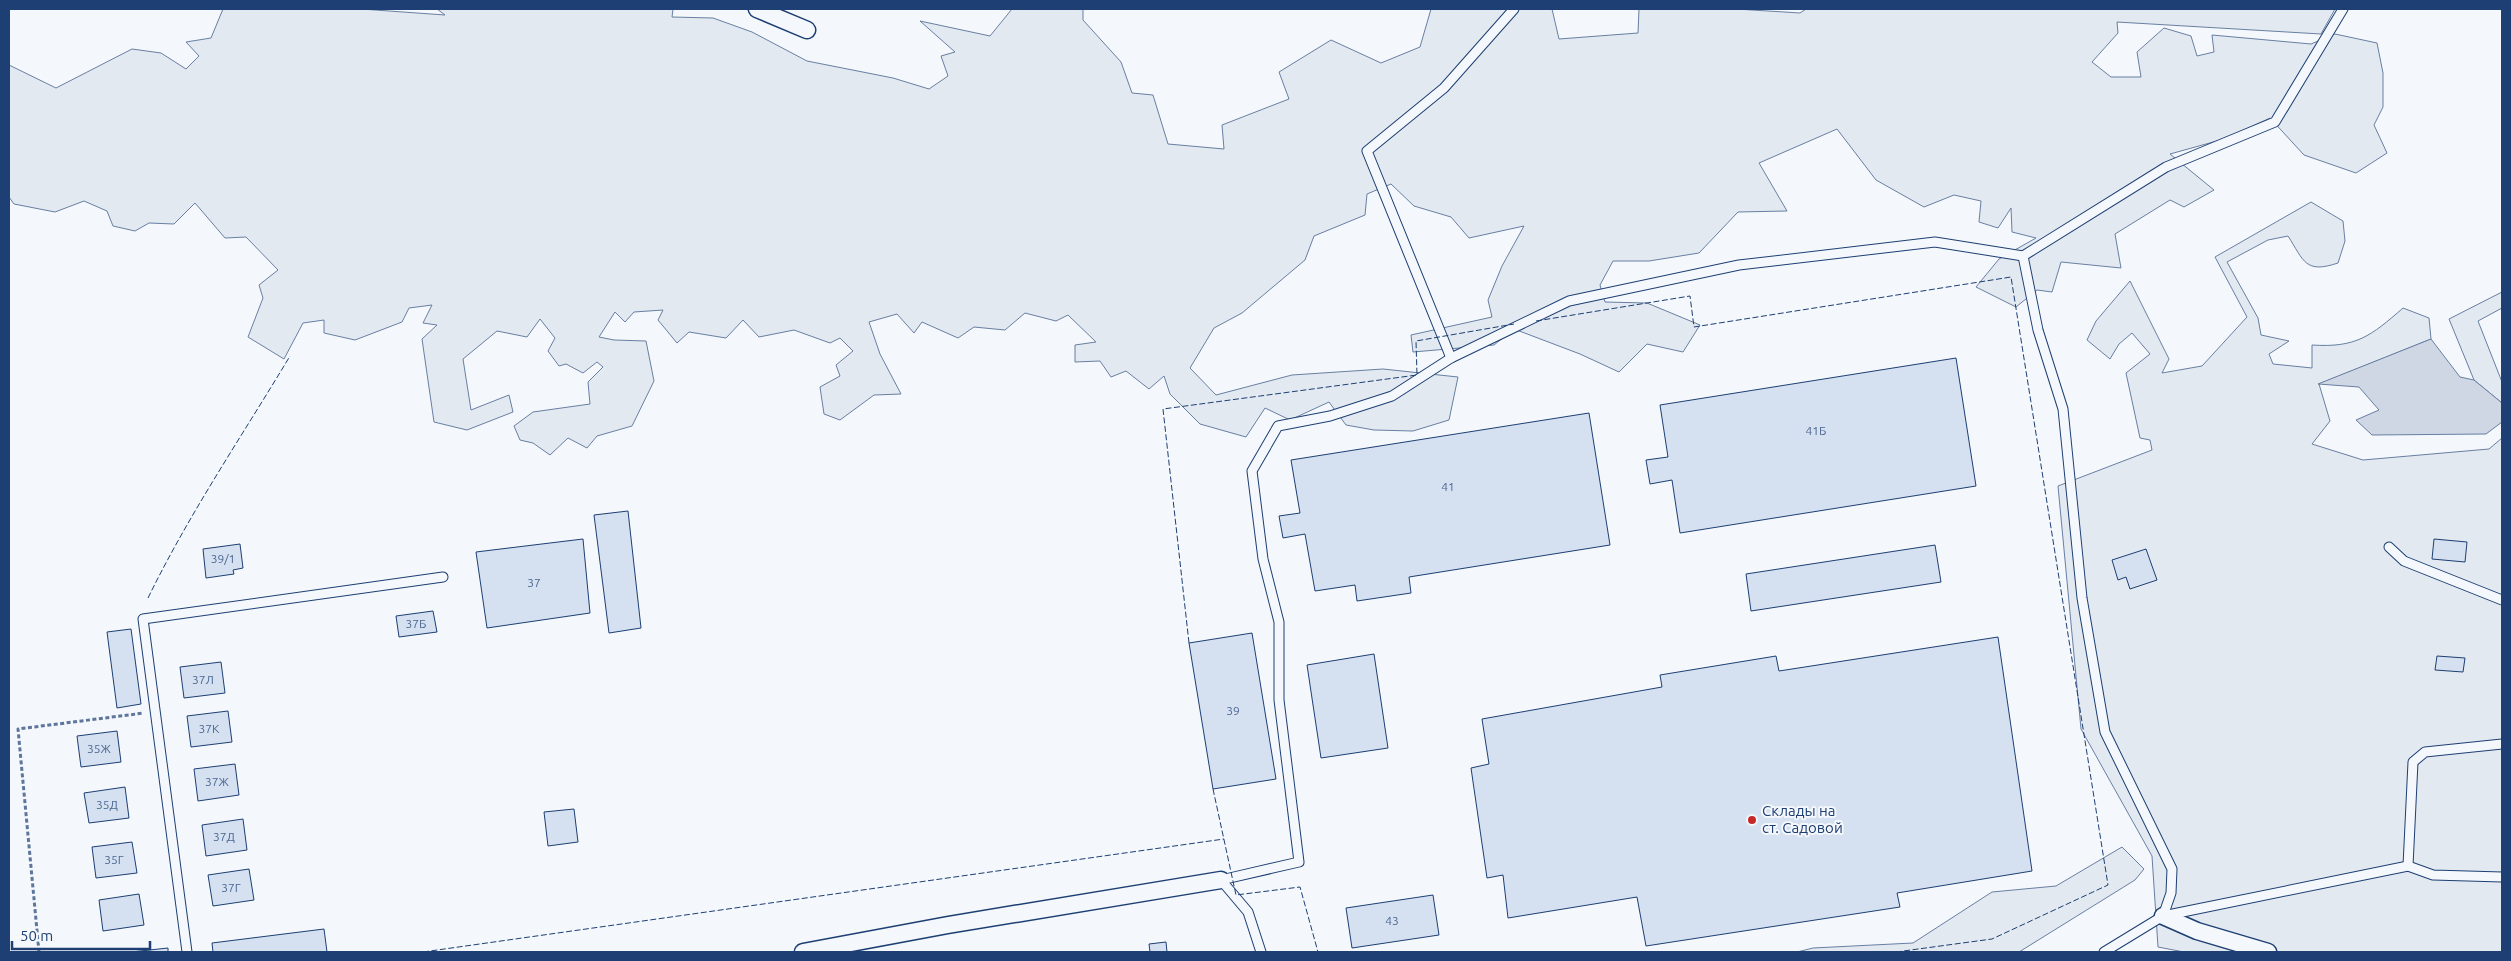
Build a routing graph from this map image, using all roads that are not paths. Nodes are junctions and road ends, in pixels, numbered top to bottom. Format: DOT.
graph roads {
  1 [pos="757,9"];
  2 [pos="1514,9"];
  3 [pos="2343,9"];
  4 [pos="807,30"];
  5 [pos="2023,256"];
  6 [pos="1451,358"];
  7 [pos="2388,547"];
  8 [pos="443,577"];
  9 [pos="2502,600"];
  10 [pos="2502,744"];
  11 [pos="2408,866"];
  12 [pos="2502,877"];
  13 [pos="1221,880"];
  14 [pos="2163,916"];
  15 [pos="187,952"];
  16 [pos="803,952"];
  17 [pos="1261,952"];
  18 [pos="2104,952"];
  19 [pos="2268,952"];
  1 -- 4 [label="street"];
  2 -- 6 [label="lane"];
  3 -- 5 [label="lane"];
  5 -- 6 [label="lane"];
  5 -- 14 [label="lane"];
  6 -- 13 [label="lane"];
  7 -- 9 [label="lane"];
  8 -- 15 [label="lane"];
  10 -- 11 [label="lane"];
  11 -- 12 [label="lane"];
  11 -- 14 [label="lane"];
  13 -- 16 [label="street"];
  13 -- 17 [label="lane"];
  14 -- 18 [label="lane"];
  14 -- 19 [label="street"];
}
